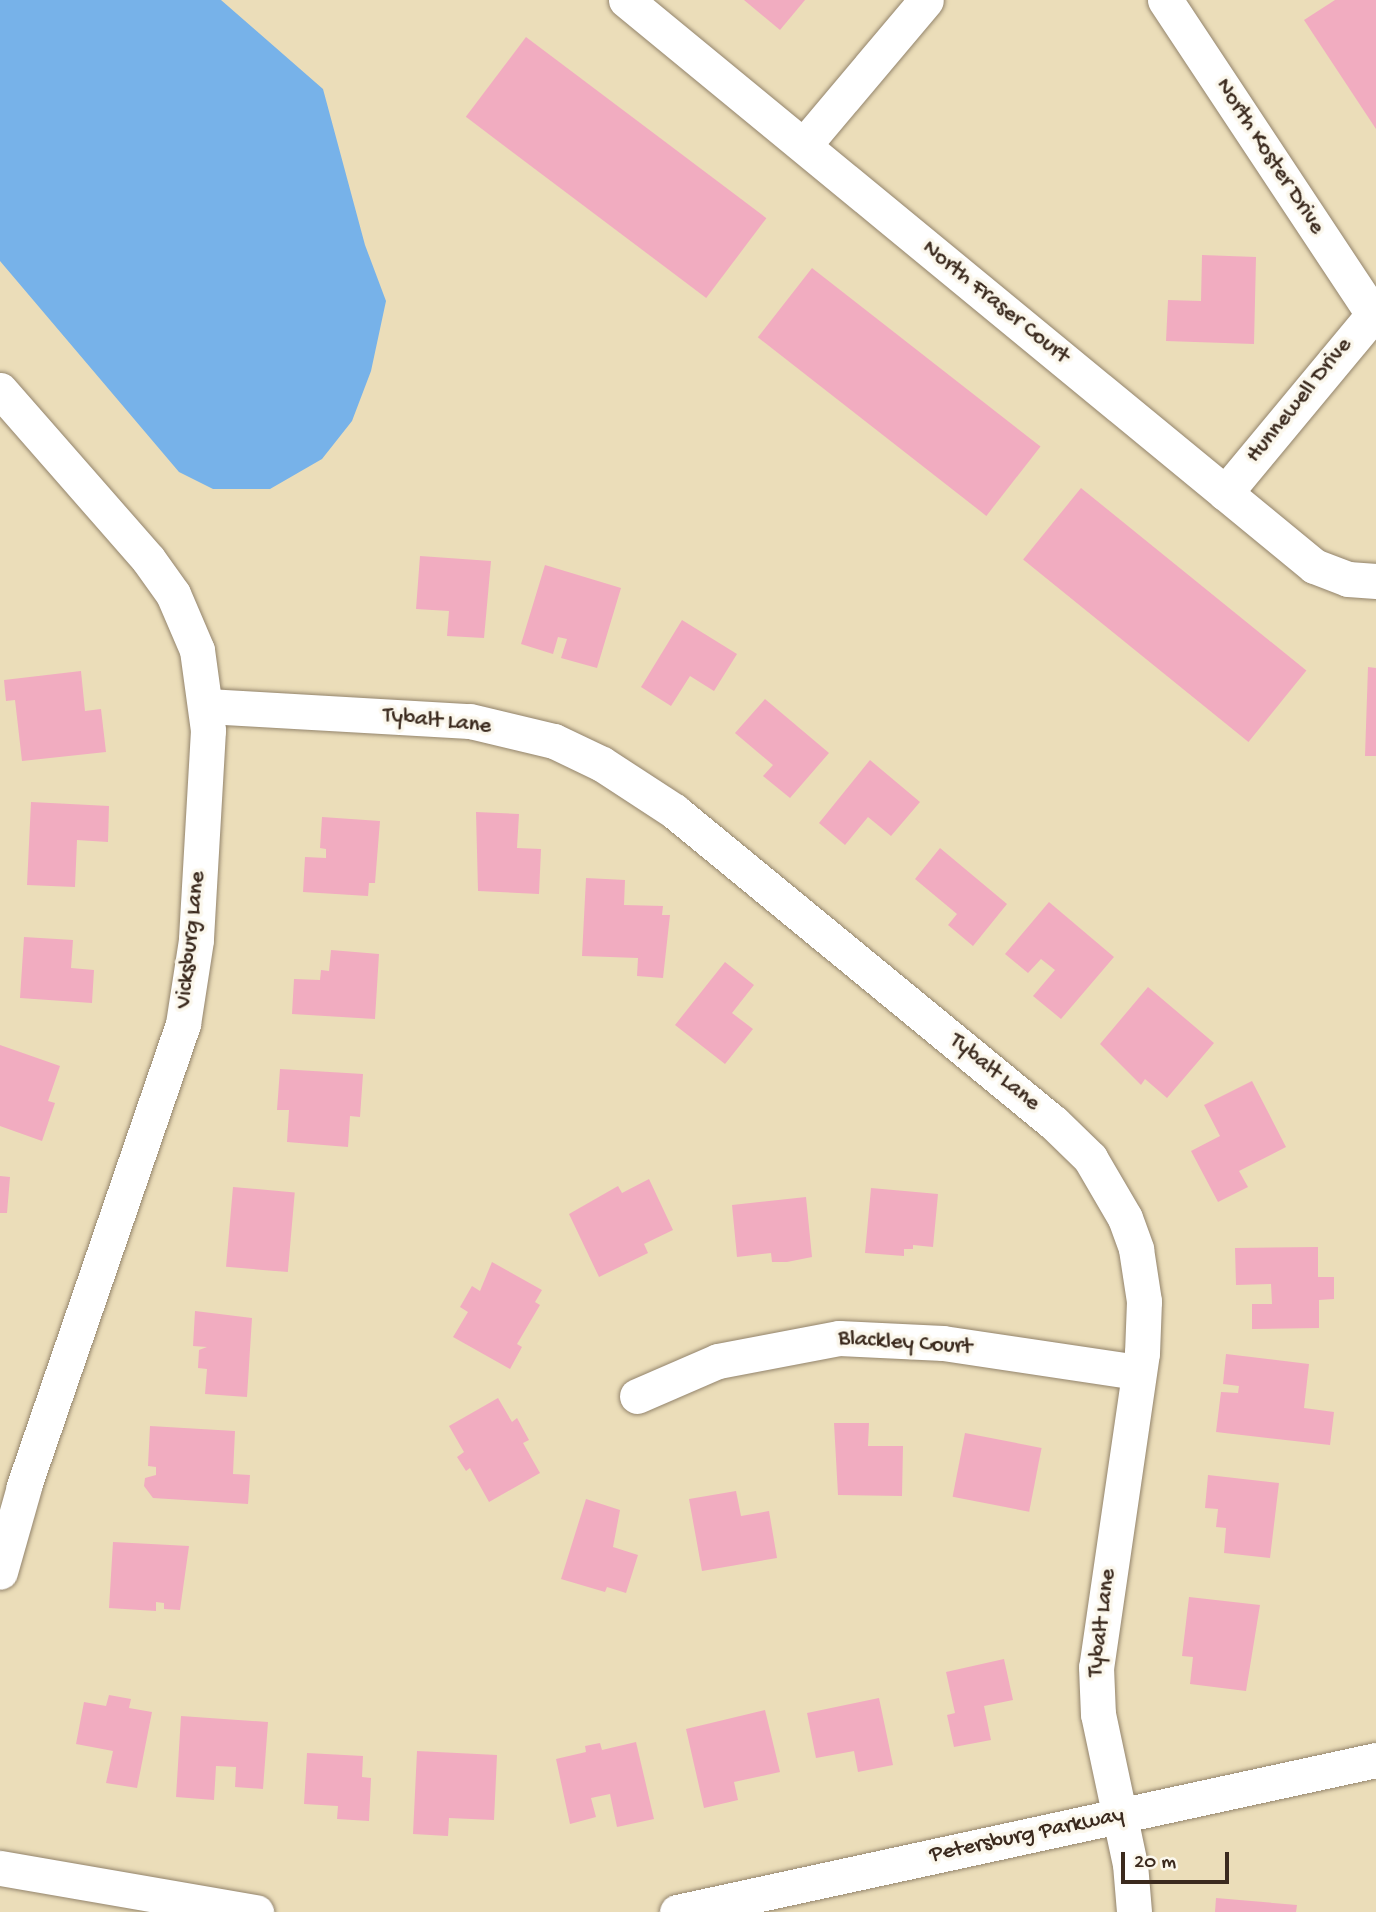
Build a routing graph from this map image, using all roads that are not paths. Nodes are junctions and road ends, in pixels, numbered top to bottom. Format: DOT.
graph roads {
  1 [pos="625,0"];
  2 [pos="926,0"];
  3 [pos="1165,0"];
  4 [pos="804,145"];
  5 [pos="1374,312"];
  6 [pos="0,390"];
  7 [pos="1226,493"];
  8 [pos="1376,581"];
  9 [pos="207,706"];
  10 [pos="1138,1372"];
  11 [pos="637,1396"];
  12 [pos="0,1572"];
  13 [pos="1376,1760"];
  14 [pos="1119,1816"];
  15 [pos="0,1868"];
  16 [pos="256,1912"];
  17 [pos="677,1912"];
  18 [pos="1134,1912"];
  1 -- 4 [label="street, North Fraser Court"];
  2 -- 4 [label="street"];
  3 -- 5 [label="street, North Koster Drive"];
  4 -- 7 [label="street, North Fraser Court"];
  5 -- 7 [label="street, Hunnewell Drive"];
  6 -- 9 [label="street, Vicksburg Lane"];
  7 -- 8 [label="street, North Fraser Court"];
  9 -- 10 [label="street, Tybalt Lane"];
  9 -- 12 [label="street, Vicksburg Lane"];
  10 -- 11 [label="street, Blackley Court"];
  10 -- 14 [label="street, Tybalt Lane"];
  13 -- 14 [label="street, Petersburg Parkway"];
  14 -- 17 [label="street, Petersburg Parkway"];
  14 -- 18 [label="street, Tybalt Lane"];
  15 -- 16 [label="street"];
}
